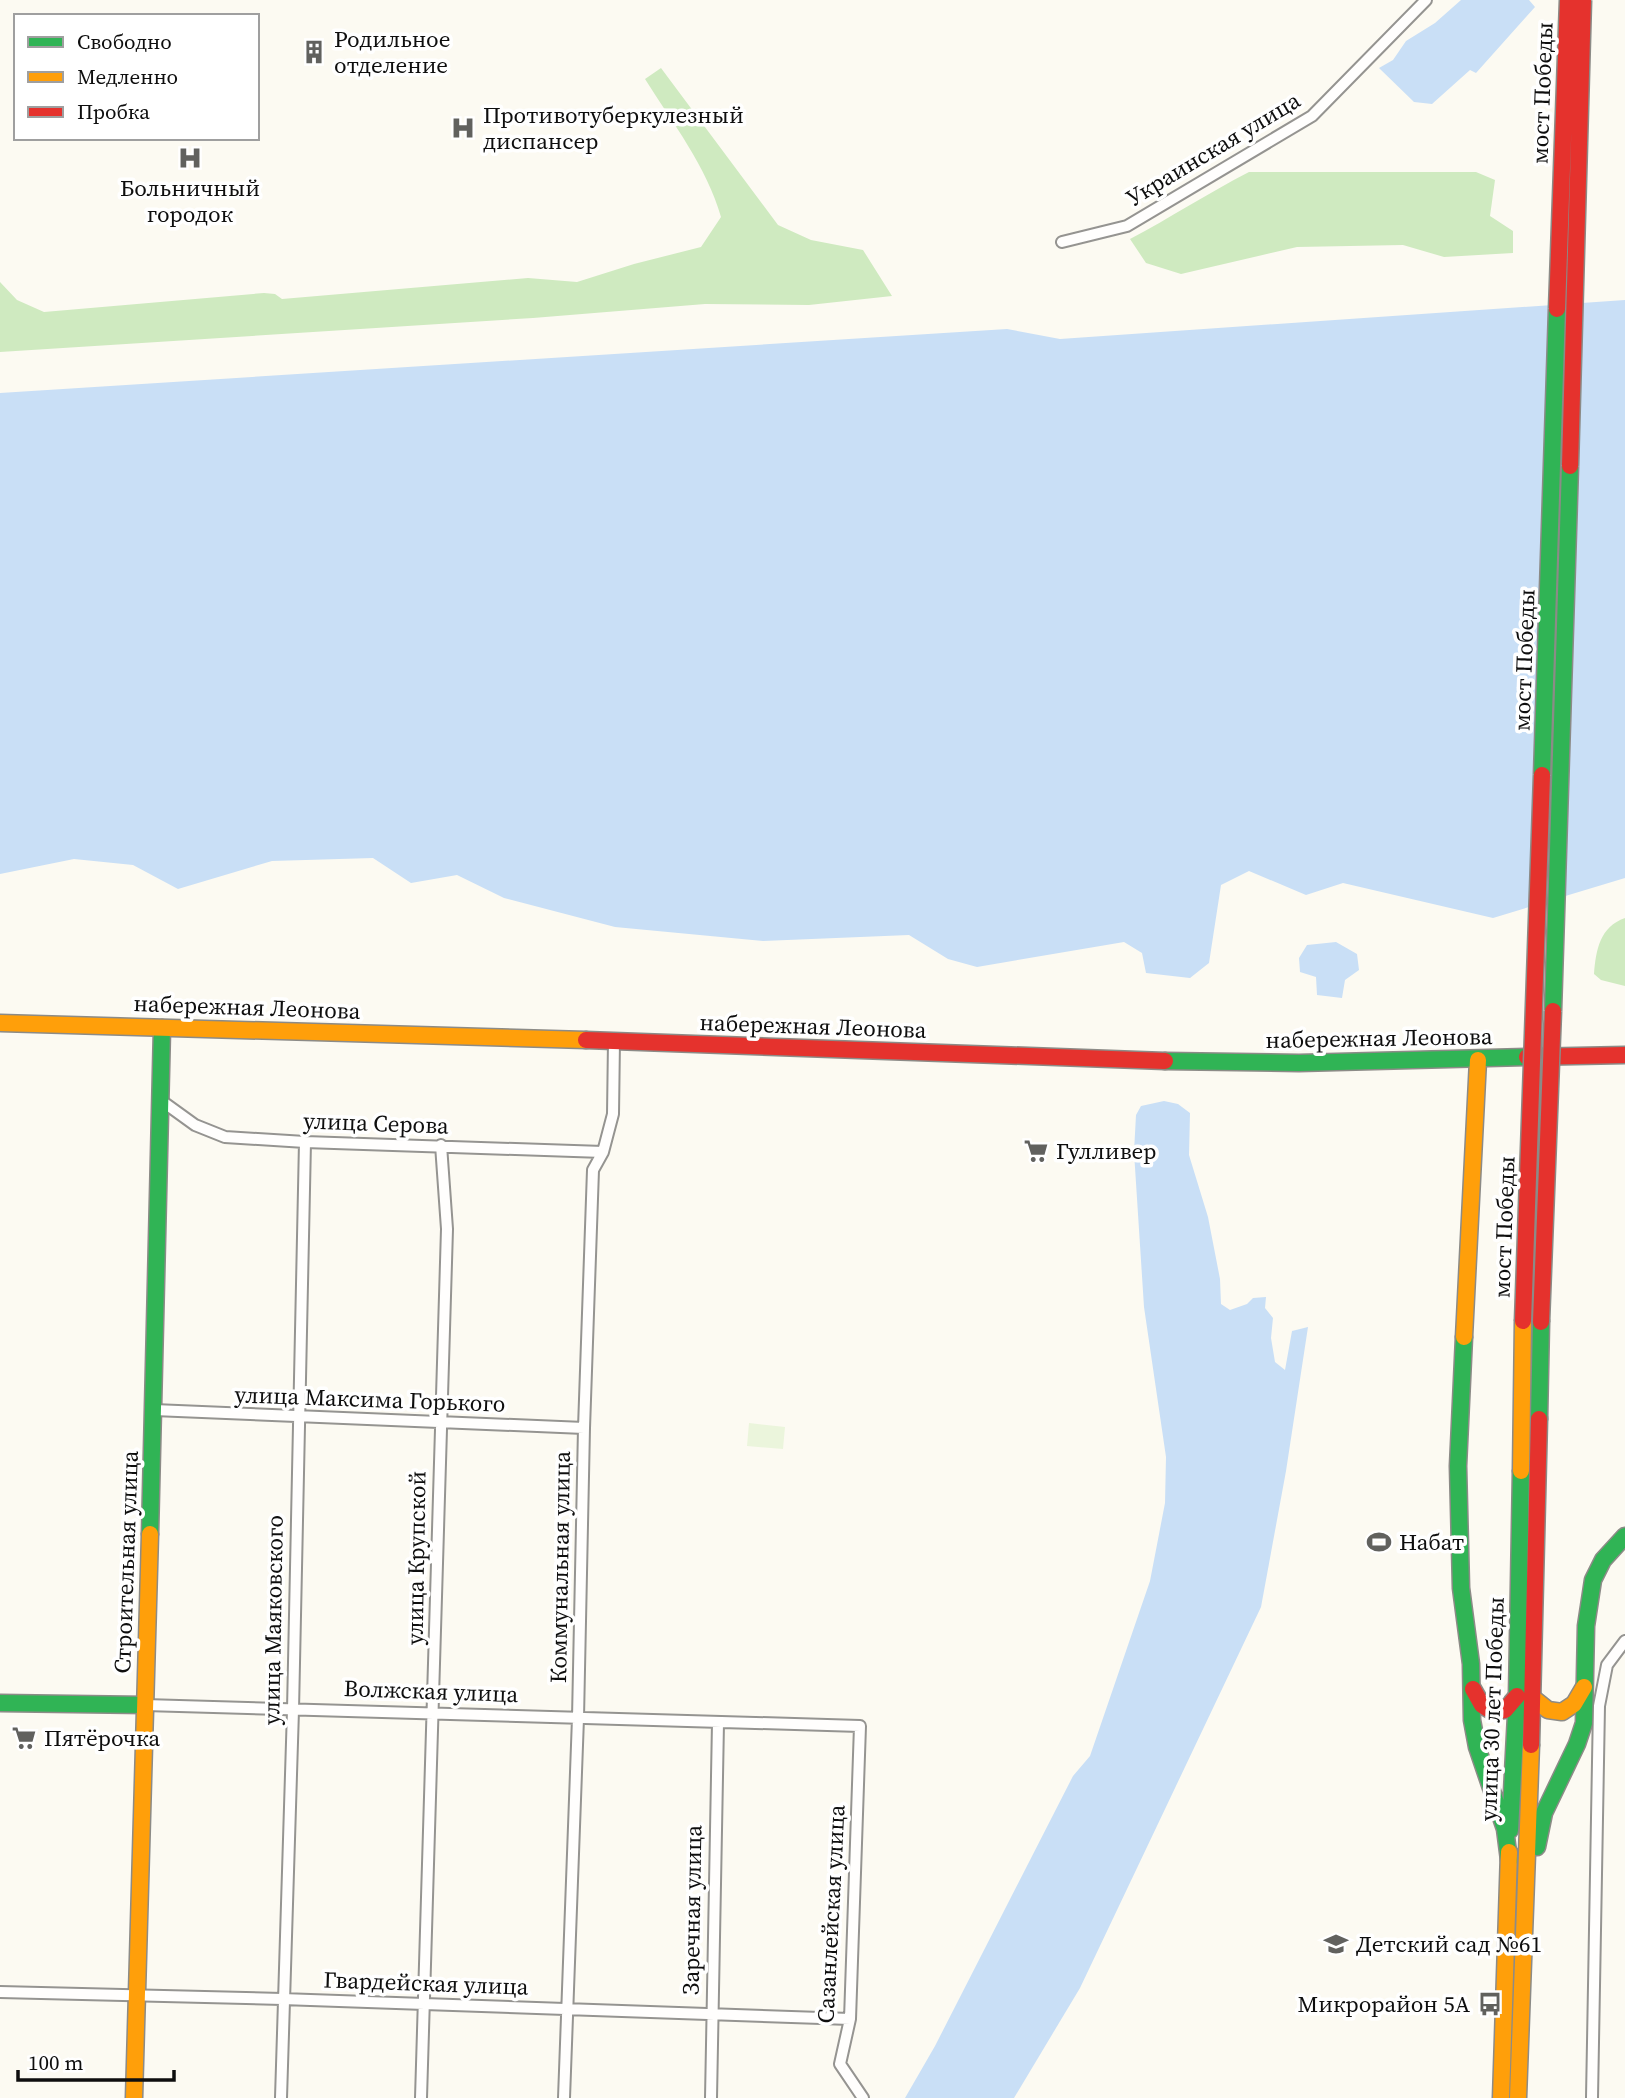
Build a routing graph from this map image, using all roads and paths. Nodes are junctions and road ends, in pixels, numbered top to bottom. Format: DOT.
graph roads {
  1 [pos="1426,0"];
  2 [pos="1567,0"];
  3 [pos="1583,0"];
  4 [pos="1062,242"];
  5 [pos="0,1023"];
  6 [pos="162,1028"];
  7 [pos="614,1041"];
  8 [pos="1625,1055"];
  9 [pos="1478,1060"];
  10 [pos="159,1100"];
  11 [pos="306,1142"];
  12 [pos="441,1146"];
  13 [pos="603,1152"];
  14 [pos="1523,1321"];
  15 [pos="154,1410"];
  16 [pos="298,1417"];
  17 [pos="440,1423"];
  18 [pos="584,1428"];
  19 [pos="1625,1536"];
  20 [pos="1625,1642"];
  21 [pos="1471,1682"];
  22 [pos="1584,1685"];
  23 [pos="1525,1697"];
  24 [pos="0,1703"];
  25 [pos="145,1705"];
  26 [pos="293,1710"];
  27 [pos="433,1714"];
  28 [pos="578,1718"];
  29 [pos="718,1723"];
  30 [pos="860,1726"];
  31 [pos="1508,1860"];
  32 [pos="1525,1935"];
  33 [pos="0,1992"];
  34 [pos="137,1996"];
  35 [pos="282,1998"];
  36 [pos="424,2003"];
  37 [pos="566,2009"];
  38 [pos="711,2013"];
  39 [pos="850,2019"];
  40 [pos="134,2098"];
  41 [pos="281,2098"];
  42 [pos="421,2098"];
  43 [pos="564,2098"];
  44 [pos="711,2098"];
  45 [pos="863,2098"];
  46 [pos="1501,2098"];
  47 [pos="1518,2098"];
  48 [pos="1592,2098"];
  1 -- 4 [label="street, Украинская улица"];
  2 -- 14 [label="main road, мост Победы, bridge"];
  3 -- 23 [label="main road, bridge"];
  5 -- 6 [label="main road, набережная Леонова"];
  6 -- 7 [label="main road, набережная Леонова"];
  6 -- 10 [label="main road, Строительная улица"];
  7 -- 9 [label="main road, набережная Леонова"];
  7 -- 13 [label="street, Коммунальная улица"];
  8 -- 9 [label="main road, набережная Леонова"];
  9 -- 21 [label="main road, улица 30 лет Победы"];
  10 -- 11 [label="street, улица Серова"];
  10 -- 15 [label="main road, Строительная улица"];
  11 -- 12 [label="street, улица Серова"];
  11 -- 16 [label="street, улица Маяковского"];
  12 -- 13 [label="street, улица Серова"];
  12 -- 17 [label="street, улица Крупской"];
  13 -- 18 [label="street, Коммунальная улица"];
  14 -- 23 [label="main road, улица 30 лет Победы"];
  15 -- 16 [label="street, улица Максима Горького"];
  15 -- 25 [label="main road, Строительная улица"];
  16 -- 17 [label="street, улица Максима Горького"];
  16 -- 26 [label="street, улица Маяковского"];
  17 -- 18 [label="street, улица Максима Горького"];
  17 -- 27 [label="street, улица Крупской"];
  18 -- 28 [label="street, Коммунальная улица"];
  19 -- 22 [label="main road"];
  20 -- 48 [label="street"];
  21 -- 23 [label="main road"];
  21 -- 31 [label="main road, улица 30 лет Победы"];
  22 -- 23 [label="main road"];
  22 -- 32 [label="main road"];
  23 -- 31 [label="main road, улица 30 лет Победы"];
  23 -- 32 [label="main road"];
  24 -- 25 [label="main road, Волжская улица"];
  25 -- 26 [label="street, Волжская улица"];
  25 -- 34 [label="main road, Строительная улица"];
  26 -- 27 [label="street, Волжская улица"];
  26 -- 35 [label="street, улица Маяковского"];
  27 -- 28 [label="street, Волжская улица"];
  27 -- 36 [label="street, улица Крупской"];
  28 -- 29 [label="street, Волжская улица"];
  28 -- 37 [label="street, Коммунальная улица"];
  29 -- 30 [label="street, Волжская улица"];
  29 -- 38 [label="street, Заречная улица"];
  30 -- 39 [label="street, Сазанлейская улица"];
  31 -- 46 [label="main road, улица 30 лет Победы"];
  32 -- 47 [label="main road"];
  33 -- 34 [label="street, Гвардейская улица"];
  34 -- 35 [label="street, Гвардейская улица"];
  34 -- 40 [label="main road, Строительная улица"];
  35 -- 36 [label="street, Гвардейская улица"];
  35 -- 41 [label="street, улица Маяковского"];
  36 -- 37 [label="street, Гвардейская улица"];
  36 -- 42 [label="street, улица Крупской"];
  37 -- 38 [label="street, Гвардейская улица"];
  37 -- 43 [label="street, Коммунальная улица"];
  38 -- 39 [label="street, Гвардейская улица"];
  38 -- 44 [label="street, Заречная улица"];
  39 -- 45 [label="street, Сазанлейская улица"];
}
